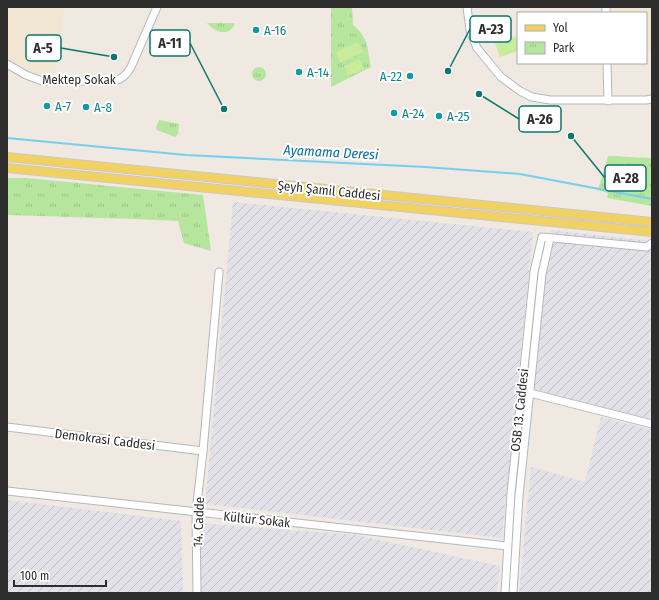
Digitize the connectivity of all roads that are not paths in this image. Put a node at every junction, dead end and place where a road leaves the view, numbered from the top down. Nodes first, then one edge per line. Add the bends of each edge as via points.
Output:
1 (157, 7) edge
2 (467, 7) edge
3 (7, 64) edge
4 (607, 64) edge
5 (652, 99) edge
6 (608, 101) junction
7 (7, 158) edge
8 (7, 168) edge
9 (652, 222) edge
10 (652, 232) edge
11 (550, 238) junction
12 (652, 243) edge
13 (219, 272) dead end
14 (522, 388) junction
15 (530, 393) junction
16 (652, 424) edge
17 (7, 427) edge
18 (203, 450) junction
19 (7, 491) edge
20 (196, 512) junction
21 (507, 546) junction
22 (197, 593) edge
23 (505, 593) edge
24 (513, 593) edge

1 - 3 street, Mektep Sokak via 131,67 120,80 42,81
2 - 6 street via 470,30 476,48 501,77 520,91 532,97 550,100
4 - 6 street
5 - 6 street
7 - 9 main road, Şeyh Şamil Caddesi
8 - 10 main road, Şeyh Şamil Caddesi
11 - 12 street via 647,247
11 - 14 street, OSB 13. Caddesi via 542,237 534,272
11 - 15 street, OSB 13. Caddesi via 542,274
13 - 18 street, 14. Cadde
14 - 15 street
14 - 21 street, OSB 13. Caddesi
15 - 16 street
15 - 24 street, OSB 13. Caddesi via 519,496
17 - 18 street, Demokrasi Caddesi
18 - 20 street, 14. Cadde
19 - 20 street, Kültür Sokak
20 - 21 street, Kültür Sokak
20 - 22 street, 14. Cadde
21 - 23 street, OSB 13. Caddesi

